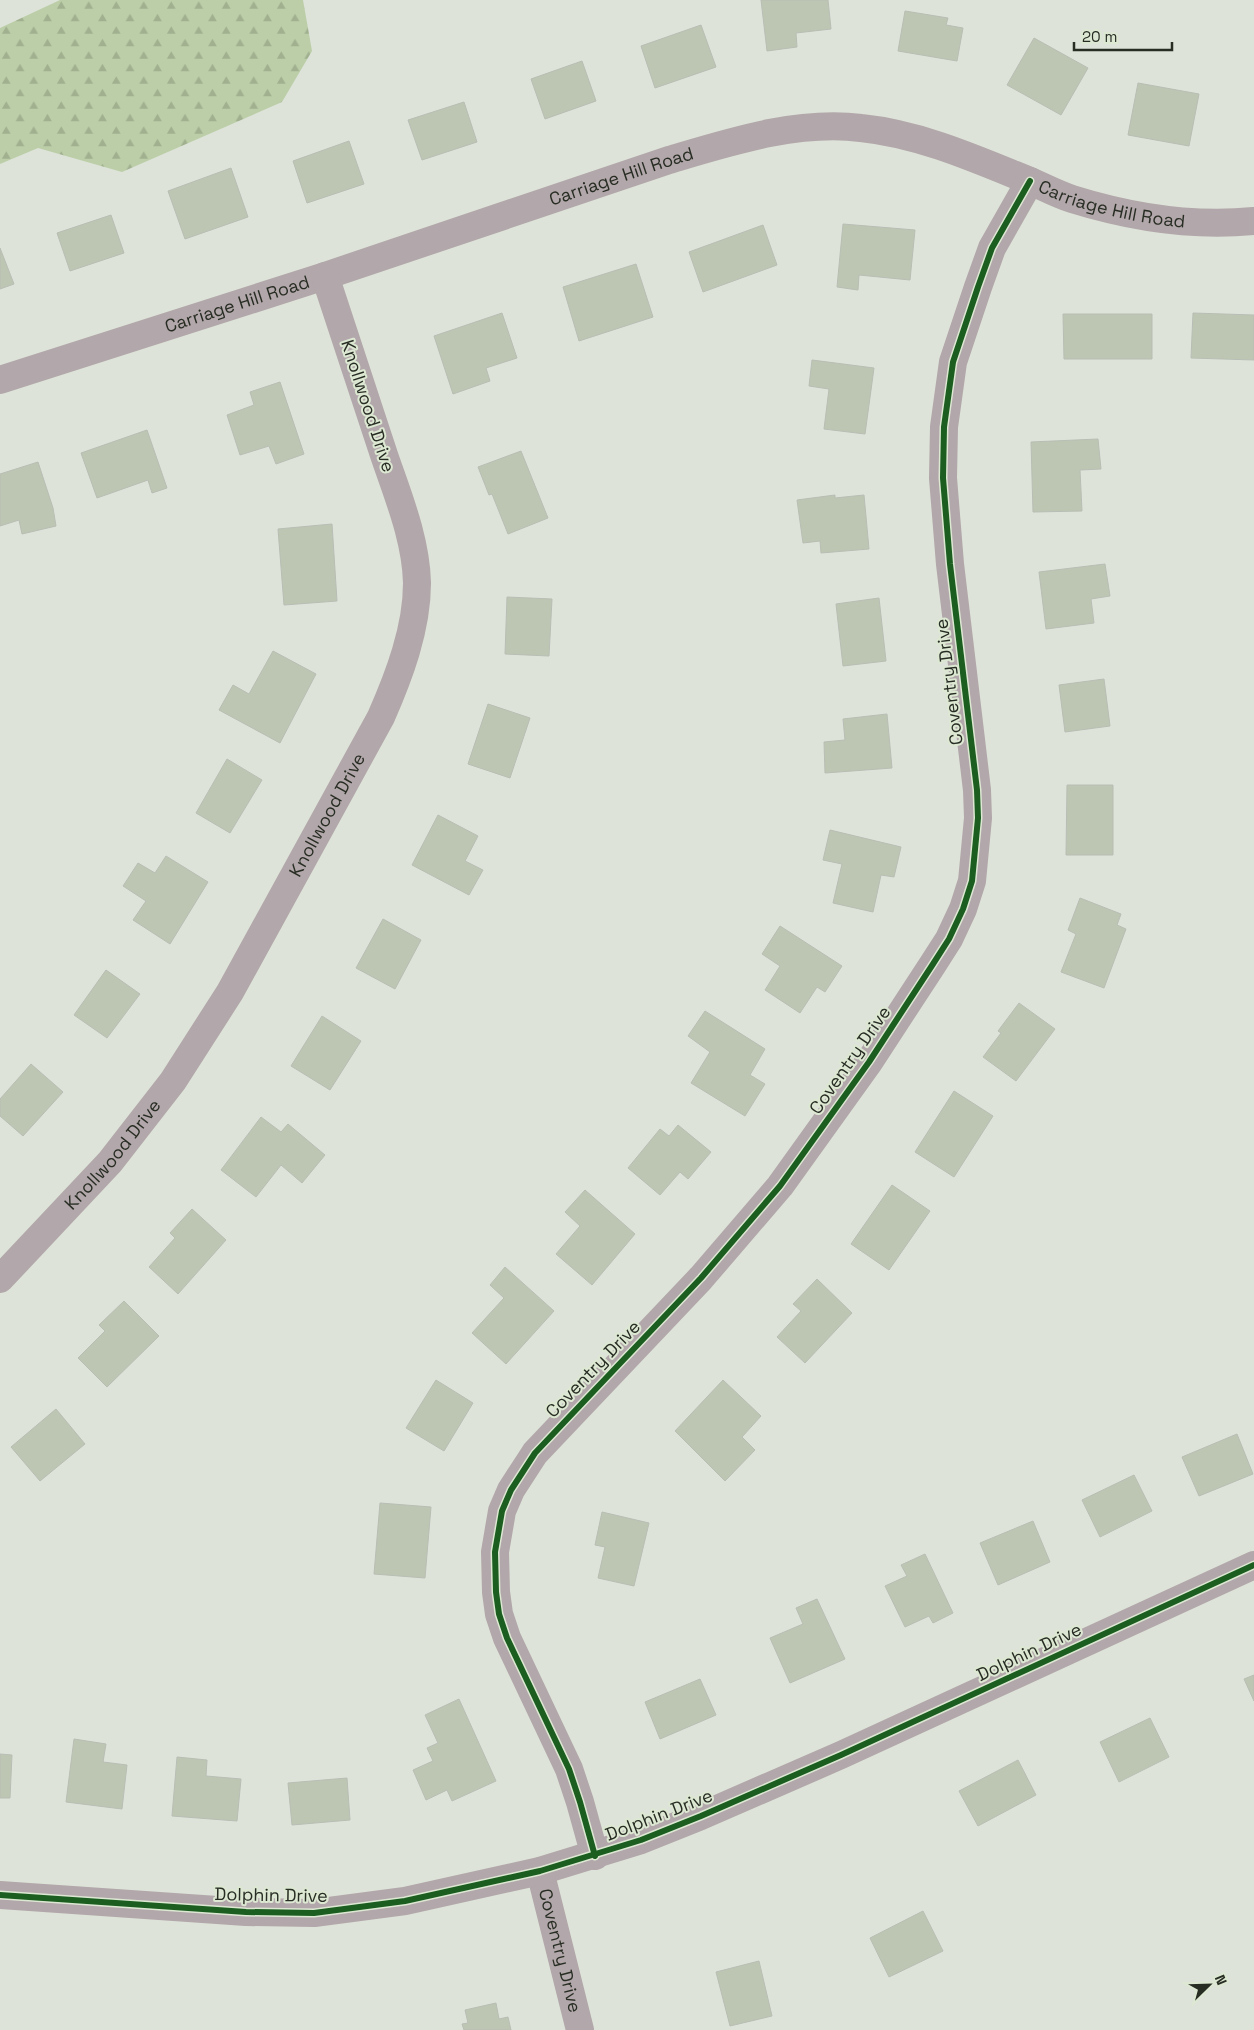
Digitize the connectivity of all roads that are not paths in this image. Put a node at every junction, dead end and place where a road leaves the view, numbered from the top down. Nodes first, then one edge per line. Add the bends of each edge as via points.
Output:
1 (1030, 181) junction
2 (1254, 221) edge
3 (325, 276) junction
4 (0, 380) edge
5 (0, 1279) edge
6 (1254, 1565) edge
7 (594, 1856) junction
8 (540, 1871) junction
9 (0, 1895) edge
10 (580, 2030) edge

1 - 2 street, Carriage Hill Road via 1070,198 1144,216 1212,223
1 - 3 street, Carriage Hill Road via 899,134 860,127 781,132 669,160
1 - 7 street, Coventry Drive via 992,248 978,287 953,362 944,427 943,478 950,564 977,790 978,818 972,881 963,909 934,964 780,1186 701,1278 535,1453 510,1490 502,1511 495,1552 500,1614 569,1769
3 - 4 street, Carriage Hill Road
3 - 5 street, Knollwood Drive via 415,558 417,585 408,645 381,717 230,992 173,1081 110,1162
6 - 7 street, Dolphin Drive via 833,1759 701,1816
7 - 8 street, Dolphin Drive
8 - 9 street, Dolphin Drive via 405,1901 314,1913 246,1912
8 - 10 street, Coventry Drive

